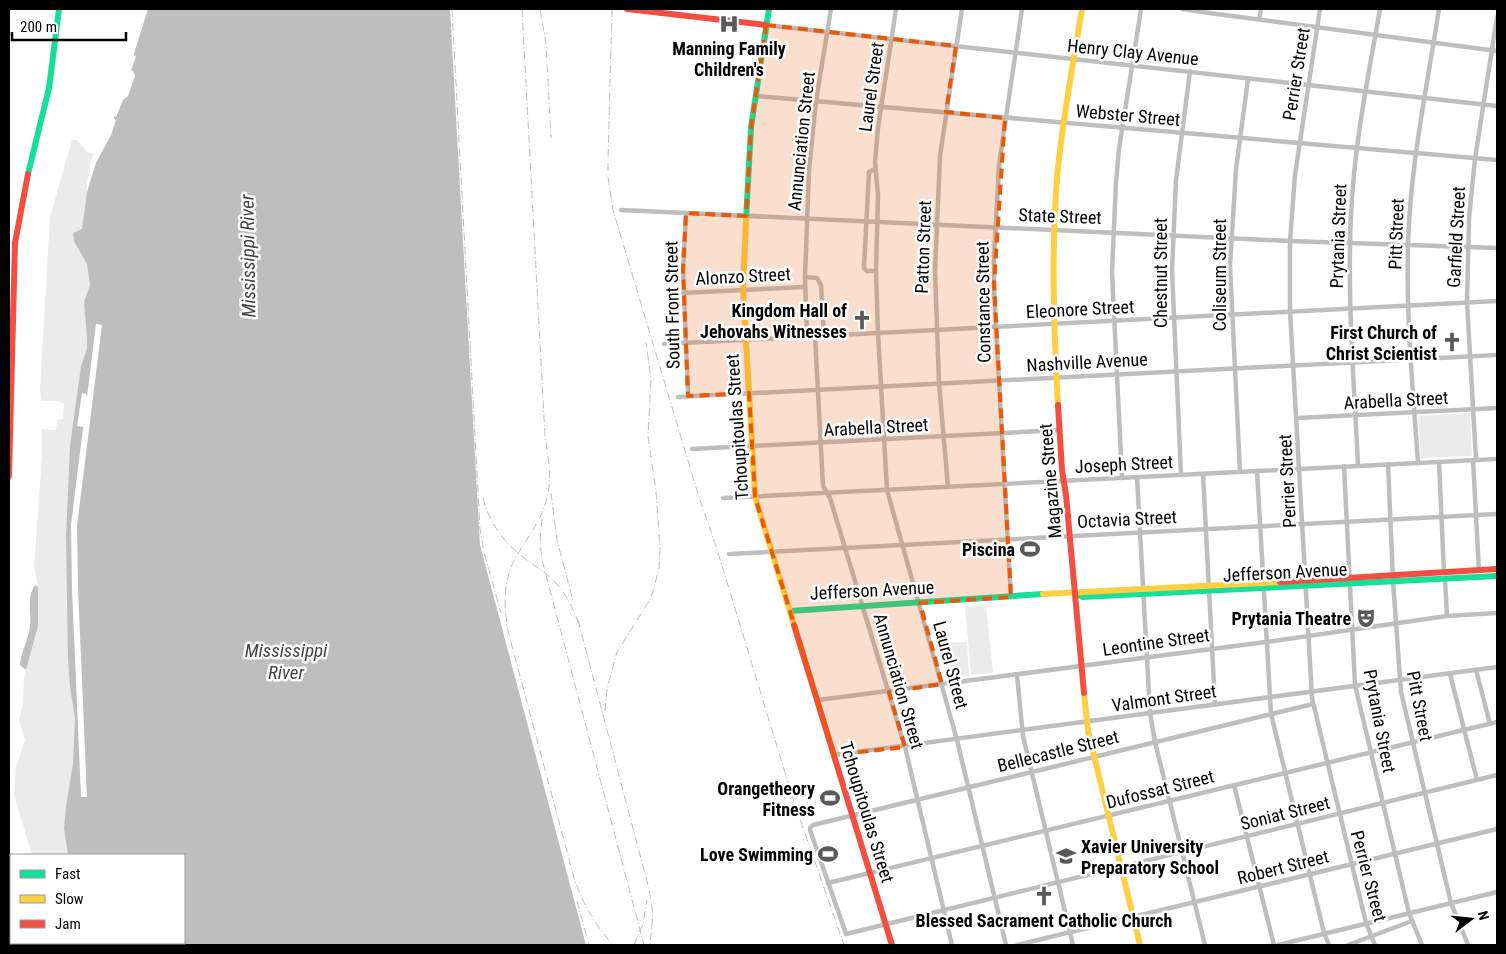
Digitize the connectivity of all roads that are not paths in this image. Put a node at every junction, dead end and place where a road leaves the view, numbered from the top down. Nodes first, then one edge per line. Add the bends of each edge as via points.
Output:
1 (59, 9) edge
2 (627, 9) edge
3 (769, 9) edge
4 (831, 9) edge
5 (896, 9) edge
6 (962, 9) edge
7 (1022, 9) edge
8 (1082, 9) edge
9 (1141, 9) edge
10 (1182, 9) edge
11 (1261, 9) edge
12 (1320, 9) edge
13 (1380, 9) edge
14 (1438, 9) edge
15 (1200, 10) edge
16 (1497, 17) edge
17 (1259, 20) junction
18 (766, 25) junction
19 (1317, 27) junction
20 (828, 32) junction
21 (1375, 34) junction
22 (892, 39) junction
23 (1434, 42) junction
24 (956, 46) junction
25 (1495, 50) edge
26 (1016, 52) junction
27 (1074, 59) junction
28 (1132, 66) junction
29 (1190, 71) junction
30 (1248, 79) junction
31 (1308, 85) junction
32 (1367, 91) junction
33 (756, 96) junction
34 (1425, 98) junction
35 (816, 101) junction
36 (1484, 105) junction
37 (882, 106) junction
38 (1497, 106) edge
39 (946, 112) junction
40 (1005, 118) junction
41 (1064, 123) junction
42 (1123, 129) junction
43 (1181, 133) junction
44 (1240, 138) junction
45 (1299, 143) junction
46 (1358, 148) junction
47 (1416, 154) junction
48 (1476, 159) junction
49 (1497, 160) edge
50 (875, 169) junction
51 (621, 210) dead end
52 (686, 213) junction
53 (746, 216) junction
54 (807, 218) junction
55 (866, 221) junction
56 (878, 221) junction
57 (937, 224) junction
58 (996, 227) junction
59 (1055, 230) junction
60 (1114, 232) junction
61 (1173, 234) junction
62 (1232, 237) junction
63 (1290, 241) junction
64 (1350, 243) junction
65 (1408, 245) junction
66 (1468, 247) junction
67 (1497, 248) edge
68 (876, 271) junction
69 (805, 277) junction
70 (804, 287) junction
71 (743, 289) junction
72 (683, 293) junction
73 (1497, 301) edge
74 (1467, 302) junction
75 (1408, 306) junction
76 (1350, 309) junction
77 (1290, 312) junction
78 (1232, 315) junction
79 (1173, 317) junction
80 (1114, 321) junction
81 (1055, 324) junction
82 (996, 327) junction
83 (937, 330) junction
84 (878, 333) junction
85 (815, 336) junction
86 (824, 336) junction
87 (807, 337) junction
88 (746, 340) junction
89 (686, 343) junction
90 (664, 344) dead end
91 (1497, 354) edge
92 (1470, 356) junction
93 (1411, 359) junction
94 (1353, 362) junction
95 (1294, 365) junction
96 (1235, 368) junction
97 (1176, 370) junction
98 (1117, 374) junction
99 (1058, 378) junction
100 (998, 380) junction
101 (939, 383) junction
102 (881, 386) junction
103 (818, 389) junction
104 (749, 393) junction
105 (688, 396) junction
106 (678, 397) dead end
107 (1497, 408) edge
108 (1474, 409) junction
109 (1415, 413) junction
110 (1356, 416) junction
111 (1297, 418) junction
112 (1060, 430) junction
113 (1002, 433) junction
114 (943, 437) junction
115 (884, 439) junction
116 (820, 443) junction
117 (752, 447) junction
118 (692, 449) dead end
119 (1497, 459) edge
120 (1474, 460) junction
121 (1418, 462) junction
122 (1439, 462) junction
123 (1388, 464) junction
124 (1358, 465) junction
125 (1344, 466) junction
126 (1299, 468) junction
127 (1257, 471) junction
128 (1240, 472) junction
129 (1203, 474) junction
130 (1181, 475) junction
131 (9, 476) edge
132 (1137, 477) junction
133 (1122, 478) junction
134 (1064, 482) junction
135 (1004, 484) junction
136 (948, 487) junction
137 (887, 490) junction
138 (828, 493) junction
139 (755, 497) junction
140 (723, 498) dead end
141 (1497, 514) edge
142 (1476, 516) junction
143 (1442, 517) junction
144 (1390, 520) junction
145 (1346, 522) junction
146 (1303, 524) junction
147 (1260, 526) junction
148 (1206, 529) junction
149 (1141, 532) junction
150 (1070, 536) junction
151 (1007, 540) junction
152 (902, 545) junction
153 (845, 548) junction
154 (772, 552) junction
155 (728, 554) dead end
156 (1497, 569) edge
157 (1479, 574) junction
158 (1445, 576) junction
159 (1497, 576) edge
160 (1393, 579) junction
161 (1350, 581) junction
162 (1306, 584) junction
163 (1263, 585) junction
164 (1210, 588) junction
165 (1144, 591) junction
166 (1075, 593) junction
167 (1011, 597) junction
168 (920, 603) junction
169 (863, 606) junction
170 (790, 611) junction
171 (1497, 613) edge
172 (1447, 616) junction
173 (1396, 623) junction
174 (1353, 629) junction
175 (1309, 635) junction
176 (1266, 642) junction
177 (1213, 648) junction
178 (1147, 657) junction
179 (1082, 666) junction
180 (1497, 667) edge
181 (1476, 670) junction
182 (1450, 674) junction
183 (1017, 675) junction
184 (1400, 680) junction
185 (942, 684) junction
186 (1356, 685) junction
187 (1311, 691) junction
188 (889, 692) junction
189 (1269, 698) junction
190 (818, 700) junction
191 (1313, 704) junction
192 (1215, 705) junction
193 (1150, 713) junction
194 (1271, 714) junction
195 (1497, 722) edge
196 (1087, 723) junction
197 (1490, 724) junction
198 (1464, 730) junction
199 (1022, 731) junction
200 (957, 740) junction
201 (1155, 742) junction
202 (1413, 742) junction
203 (905, 747) junction
204 (1370, 752) junction
205 (834, 755) junction
206 (1094, 757) junction
207 (1327, 763) junction
208 (1031, 772) junction
209 (1285, 773) junction
210 (1497, 775) edge
211 (1477, 780) junction
212 (1234, 785) junction
213 (969, 787) junction
214 (1425, 792) junction
215 (917, 799) junction
216 (1170, 801) junction
217 (1382, 803) junction
218 (852, 814) junction
219 (1339, 814) junction
220 (1108, 816) junction
221 (1298, 824) junction
222 (1497, 829) edge
223 (1045, 831) junction
224 (1246, 836) junction
225 (1438, 843) junction
226 (982, 846) junction
227 (1182, 852) junction
228 (1394, 854) junction
229 (931, 858) junction
230 (1351, 864) junction
231 (1120, 867) junction
232 (870, 873) junction
233 (1310, 874) junction
234 (1058, 882) junction
235 (828, 883) junction
236 (1259, 886) junction
237 (1497, 892) edge
238 (995, 898) junction
239 (1194, 902) junction
240 (1452, 903) junction
241 (944, 909) junction
242 (1409, 913) junction
243 (1133, 917) junction
244 (1412, 921) junction
245 (886, 923) junction
246 (1366, 923) junction
247 (1070, 932) junction
248 (1324, 933) junction
249 (1371, 936) junction
250 (892, 945) edge
251 (952, 945) edge
252 (1006, 945) edge
253 (1017, 945) edge
254 (1073, 945) edge
255 (1140, 945) edge
256 (1205, 945) edge
257 (1276, 945) edge
258 (1329, 945) edge
259 (1348, 945) edge
260 (1375, 945) edge
261 (1422, 945) edge
262 (1468, 945) edge

1 - 131 street via 50,80 15,243
2 - 18 street
3 - 18 street, Tchoupitoulas Street
4 - 20 street, Annunciation Street
5 - 22 street, Laurel Street
6 - 24 street, Patton Street
7 - 26 street, Constance Street
8 - 27 street, Magazine Street
9 - 28 street
10 - 15 street
11 - 17 street
12 - 19 street, Perrier Street
13 - 21 street, Prytania Street
14 - 23 street, Pitt Street
15 - 17 street
16 - 25 street, Garfield Street
17 - 19 street
18 - 20 street, Henry Clay Avenue
18 - 33 street, Tchoupitoulas Street
19 - 21 street
19 - 31 street, Perrier Street
20 - 22 street, Henry Clay Avenue
20 - 35 street, Annunciation Street
21 - 23 street
21 - 32 street, Prytania Street
22 - 24 street, Henry Clay Avenue
22 - 37 street, Laurel Street
23 - 25 street
23 - 34 street, Pitt Street
24 - 26 street, Henry Clay Avenue
24 - 39 street, Patton Street
25 - 36 street, Garfield Street
26 - 27 street, Henry Clay Avenue
26 - 40 street, Constance Street
27 - 28 street, Henry Clay Avenue
27 - 41 street, Magazine Street
28 - 29 street, Henry Clay Avenue
28 - 42 street
29 - 30 street, Henry Clay Avenue
29 - 43 street, Chestnut Street
30 - 31 street, Henry Clay Avenue
30 - 44 street, Coliseum Street
31 - 32 street, Henry Clay Avenue
31 - 45 street, Perrier Street
32 - 34 street, Henry Clay Avenue
32 - 46 street, Prytania Street
33 - 35 street, Webster Street
33 - 53 street, Tchoupitoulas Street
34 - 36 street, Henry Clay Avenue
34 - 47 street, Pitt Street
35 - 37 street, Webster Street
35 - 54 street, Annunciation Street
36 - 38 street, Henry Clay Avenue
36 - 48 street, Garfield Street
37 - 39 street, Webster Street
37 - 50 street, Laurel Street
39 - 40 street, Webster Street
39 - 57 street, Patton Street
40 - 41 street, Webster Street
40 - 58 street, Constance Street
41 - 42 street, Webster Street
41 - 59 street, Magazine Street
42 - 43 street, Webster Street
42 - 60 street
43 - 44 street, Webster Street
43 - 61 street, Chestnut Street
44 - 45 street, Webster Street
44 - 62 street, Coliseum Street
45 - 46 street, Webster Street
45 - 63 street, Perrier Street
46 - 47 street, Webster Street
46 - 64 street, Prytania Street
47 - 48 street, Webster Street
47 - 65 street, Pitt Street
48 - 49 street, Webster Street
48 - 66 street, Garfield Street
50 - 55 street, Laurel Street via 869,172
50 - 56 street, Laurel Street
51 - 52 street, State Street
52 - 53 street, State Street
52 - 72 street, South Front Street
53 - 54 street, State Street
53 - 71 street, Tchoupitoulas Street
54 - 55 street, State Street
54 - 69 street, Annunciation Street
55 - 56 street, State Street
55 - 68 street, Laurel Street via 864,268
56 - 57 street, State Street
56 - 68 street, Laurel Street
57 - 58 street, State Street
57 - 83 street, Patton Street
58 - 59 street, State Street
58 - 82 street, Constance Street
59 - 60 street, State Street
59 - 81 street, Magazine Street
60 - 61 street, State Street
60 - 80 street
61 - 62 street, State Street
61 - 79 street, Chestnut Street
62 - 63 street, State Street
62 - 78 street, Coliseum Street
63 - 64 street, State Street
63 - 77 street, Perrier Street
64 - 65 street, State Street
64 - 76 street, Prytania Street
65 - 66 street, State Street
65 - 75 street, Pitt Street
66 - 67 street, State Street
66 - 74 street, Garfield Street
68 - 84 street, Laurel Street
69 - 70 street, Annunciation Street
69 - 86 street via 817,278 821,285
70 - 71 street, Alonzo Street
70 - 87 street, Annunciation Street
71 - 72 street, Alonzo Street
71 - 88 street, Tchoupitoulas Street
72 - 89 street, South Front Street
73 - 74 street, Eleonore Street
74 - 75 street, Eleonore Street
74 - 92 street, Garfield Street
75 - 76 street, Eleonore Street
75 - 93 street, Pitt Street
76 - 77 street, Eleonore Street
76 - 94 street, Prytania Street
77 - 78 street, Eleonore Street
77 - 95 street, Perrier Street
78 - 79 street, Eleonore Street
78 - 96 street, Coliseum Street
79 - 80 street, Eleonore Street
79 - 97 street, Chestnut Street
80 - 81 street, Eleonore Street
80 - 98 street
81 - 82 street, Eleonore Street
81 - 99 street, Magazine Street
82 - 83 street, Eleonore Street
82 - 100 street, Constance Street
83 - 84 street, Eleonore Street
83 - 101 street, Patton Street
84 - 86 street, Eleonore Street
84 - 102 street, Laurel Street
85 - 86 street, Eleonore Street
85 - 87 street, Eleonore Street
85 - 103 street, Annunciation Street
87 - 88 street, Eleonore Street
88 - 89 street, Eleonore Street
88 - 104 street, Tchoupitoulas Street
89 - 90 street, Eleonore Street
89 - 105 street, South Front Street
91 - 92 street, Nashville Avenue
92 - 93 street, Nashville Avenue
92 - 108 street, Garfield Street
93 - 94 street, Nashville Avenue
93 - 109 street, Pitt Street
94 - 95 street, Nashville Avenue
94 - 110 street, Prytania Street
95 - 96 street, Nashville Avenue
95 - 111 street, Perrier Street
96 - 97 street, Nashville Avenue
96 - 128 street, Coliseum Street
97 - 98 street, Nashville Avenue
97 - 130 street, Chestnut Street
98 - 99 street, Nashville Avenue
98 - 133 street
99 - 100 street, Nashville Avenue
99 - 112 street, Magazine Street
100 - 101 street, Nashville Avenue
100 - 113 street, Constance Street
101 - 102 street, Nashville Avenue
101 - 114 street, Patton Street
102 - 103 street, Nashville Avenue
102 - 115 street, Laurel Street
103 - 104 street, Nashville Avenue
103 - 116 street, Annunciation Street
104 - 105 street, Nashville Avenue
104 - 117 street, Tchoupitoulas Street
105 - 106 street, Nashville Avenue
107 - 108 street, Arabella Street
108 - 109 street, Arabella Street
108 - 120 street, Garfield Street
109 - 110 street, Arabella Street
109 - 121 street, Pitt Street
110 - 111 street, Arabella Street
110 - 124 street, Prytania Street
111 - 126 street, Perrier Street
112 - 113 street, Arabella Street
112 - 134 street, Magazine Street
113 - 114 street, Arabella Street
113 - 135 street, Constance Street
114 - 115 street, Arabella Street
114 - 136 street, Patton Street
115 - 116 street, Arabella Street
115 - 137 street, Laurel Street
116 - 117 street, Arabella Street
116 - 138 street, Annunciation Street via 823,486
117 - 118 street, Arabella Street
117 - 139 street, Tchoupitoulas Street
119 - 120 street, Joseph Street
120 - 122 street, Joseph Street
120 - 142 street, Garfield Street
121 - 122 street, Joseph Street
121 - 123 street, Joseph Street
122 - 143 street
123 - 124 street, Joseph Street
123 - 144 street, Pitt Street
124 - 125 street, Joseph Street
125 - 126 street, Joseph Street
125 - 145 street, Prytania Street
126 - 127 street, Joseph Street
126 - 146 street, Perrier Street
127 - 128 street, Joseph Street
127 - 147 street
128 - 129 street, Joseph Street
129 - 130 street, Joseph Street
129 - 148 street
130 - 132 street, Joseph Street
132 - 133 street, Joseph Street
132 - 149 street
133 - 134 street, Joseph Street
134 - 135 street, Joseph Street
134 - 150 street, Magazine Street
135 - 136 street, Joseph Street
135 - 151 street, Constance Street
136 - 137 street, Joseph Street
137 - 138 street, Joseph Street
137 - 152 street, Laurel Street
138 - 139 street, Joseph Street
138 - 153 street, Annunciation Street
139 - 140 street, Joseph Street
139 - 154 street, Tchoupitoulas Street
141 - 142 street, Octavia Street
142 - 143 street, Octavia Street
142 - 157 street, Garfield Street
143 - 144 street, Octavia Street
143 - 158 street
144 - 145 street, Octavia Street
144 - 160 street, Pitt Street
145 - 146 street, Octavia Street
145 - 161 street, Prytania Street
146 - 147 street, Octavia Street
146 - 162 street, Perrier Street
147 - 148 street, Octavia Street
147 - 163 street
148 - 149 street, Octavia Street
148 - 164 street
149 - 150 street, Octavia Street
149 - 165 street
150 - 151 street, Octavia Street
150 - 166 street, Magazine Street
151 - 152 street, Octavia Street
151 - 167 street, Constance Street
152 - 153 street, Octavia Street
152 - 168 street, Laurel Street
153 - 154 street, Octavia Street
153 - 169 street, Annunciation Street
154 - 155 street, Octavia Street
154 - 170 street, Tchoupitoulas Street
156 - 157 street, Jefferson Avenue
157 - 158 street, Jefferson Avenue
157 - 159 street, Jefferson Avenue
158 - 160 street, Jefferson Avenue
158 - 172 street
160 - 161 street, Jefferson Avenue
160 - 173 street, Pitt Street
161 - 162 street, Jefferson Avenue
161 - 174 street, Prytania Street
162 - 163 street, Jefferson Avenue
162 - 175 street, Perrier Street
163 - 164 street, Jefferson Avenue
163 - 176 street
164 - 165 street, Jefferson Avenue
164 - 177 street
165 - 166 street, Jefferson Avenue via 1082,597
165 - 178 street
166 - 167 street, Jefferson Avenue
166 - 179 street, Magazine Street
167 - 168 street, Jefferson Avenue
168 - 169 street, Jefferson Avenue
168 - 185 street, Laurel Street
169 - 170 street, Jefferson Avenue
169 - 188 street, Annunciation Street
170 - 190 street, Tchoupitoulas Street
171 - 172 street, Leontine Street
172 - 173 street, Leontine Street
173 - 174 street, Leontine Street
173 - 184 street, Pitt Street
174 - 175 street, Leontine Street
174 - 186 street, Prytania Street
175 - 176 street, Leontine Street
175 - 187 street, Perrier Street
176 - 177 street, Leontine Street
176 - 189 street
177 - 178 street, Leontine Street
177 - 192 street
178 - 179 street, Leontine Street
178 - 193 street
179 - 183 street, Leontine Street
179 - 196 street, Magazine Street
180 - 181 street, Valmont Street
181 - 182 street, Valmont Street
181 - 197 street
182 - 184 street, Valmont Street
182 - 198 street
183 - 185 street, Leontine Street
183 - 199 street
184 - 186 street, Valmont Street
184 - 202 street, Pitt Street
185 - 188 street, Leontine Street
185 - 200 street, Laurel Street
186 - 187 street, Valmont Street
186 - 204 street, Prytania Street
187 - 189 street, Valmont Street
187 - 191 street, Perrier Street
188 - 190 street, Leontine Street
188 - 203 street, Annunciation Street
189 - 192 street, Valmont Street
189 - 194 street
190 - 205 street, Tchoupitoulas Street
191 - 194 street, Bellecastle Street
191 - 207 street, Perrier Street
192 - 193 street, Valmont Street
193 - 196 street, Valmont Street
193 - 201 street
194 - 201 street, Bellecastle Street
194 - 209 street
195 - 197 street, Dufossat Street
196 - 199 street, Valmont Street
196 - 206 street, Magazine Street
197 - 198 street, Dufossat Street
198 - 202 street, Dufossat Street
198 - 211 street
199 - 200 street, Valmont Street
199 - 208 street
200 - 203 street, Valmont Street
200 - 213 street, Laurel Street
201 - 206 street, Bellecastle Street
201 - 216 street
202 - 204 street, Dufossat Street
202 - 214 street, Pitt Street
203 - 205 street, Valmont Street
203 - 215 street, Annunciation Street
204 - 207 street, Dufossat Street
204 - 217 street, Prytania Street
205 - 218 street, Tchoupitoulas Street
206 - 208 street, Bellecastle Street
206 - 220 street, Magazine Street
207 - 209 street, Dufossat Street
207 - 219 street, Perrier Street
208 - 213 street, Bellecastle Street
208 - 223 street
209 - 212 street, Dufossat Street
209 - 221 street
210 - 211 street, Soniat Street
211 - 214 street, Soniat Street
212 - 216 street, Dufossat Street
212 - 224 street
213 - 215 street, Bellecastle Street
213 - 226 street, Laurel Street
214 - 217 street, Soniat Street
214 - 225 street, Pitt Street
215 - 218 street, Bellecastle Street
215 - 229 street, Annunciation Street
216 - 220 street, Dufossat Street
216 - 227 street
217 - 219 street, Soniat Street
217 - 228 street, Prytania Street
218 - 232 street, Tchoupitoulas Street
218 - 235 street, Bellecastle Street via 811,826
219 - 221 street, Soniat Street
219 - 230 street, Perrier Street
220 - 223 street, Dufossat Street
220 - 231 street, Magazine Street
221 - 224 street, Soniat Street
221 - 233 street
222 - 225 street, Robert Street
223 - 226 street, Dufossat Street
223 - 234 street
224 - 227 street, Soniat Street
224 - 236 street
225 - 228 street, Robert Street
225 - 240 street, Pitt Street
226 - 229 street, Dufossat Street
226 - 238 street, Laurel Street
227 - 231 street, Soniat Street
227 - 239 street
228 - 230 street, Robert Street
228 - 242 street, Prytania Street
229 - 232 street, Dufossat Street
229 - 241 street, Annunciation Street
230 - 233 street, Robert Street
230 - 246 street, Perrier Street
231 - 234 street, Soniat Street
231 - 243 street, Magazine Street
232 - 235 street, Dufossat Street
232 - 245 street, Tchoupitoulas Street
233 - 236 street, Robert Street
233 - 248 street
234 - 238 street, Soniat Street
234 - 247 street
235 - 245 street, Soniat Street via 846,934
236 - 239 street, Robert Street
236 - 257 street
237 - 240 street
238 - 241 street, Soniat Street
238 - 252 street, Laurel Street
239 - 243 street, Robert Street
239 - 256 street
240 - 242 street
240 - 262 street, Pitt Street
241 - 245 street, Soniat Street
241 - 251 street, Annunciation Street
242 - 244 street, Prytania Street
242 - 246 street
243 - 247 street, Robert Street
243 - 255 street, Magazine Street
244 - 249 street
244 - 261 street, Prytania Street
245 - 250 street, Tchoupitoulas Street
246 - 248 street
246 - 249 street, Perrier Street
247 - 253 street, Robert Street
247 - 254 street
248 - 257 street
248 - 258 street
249 - 259 street
249 - 260 street, Perrier Street

